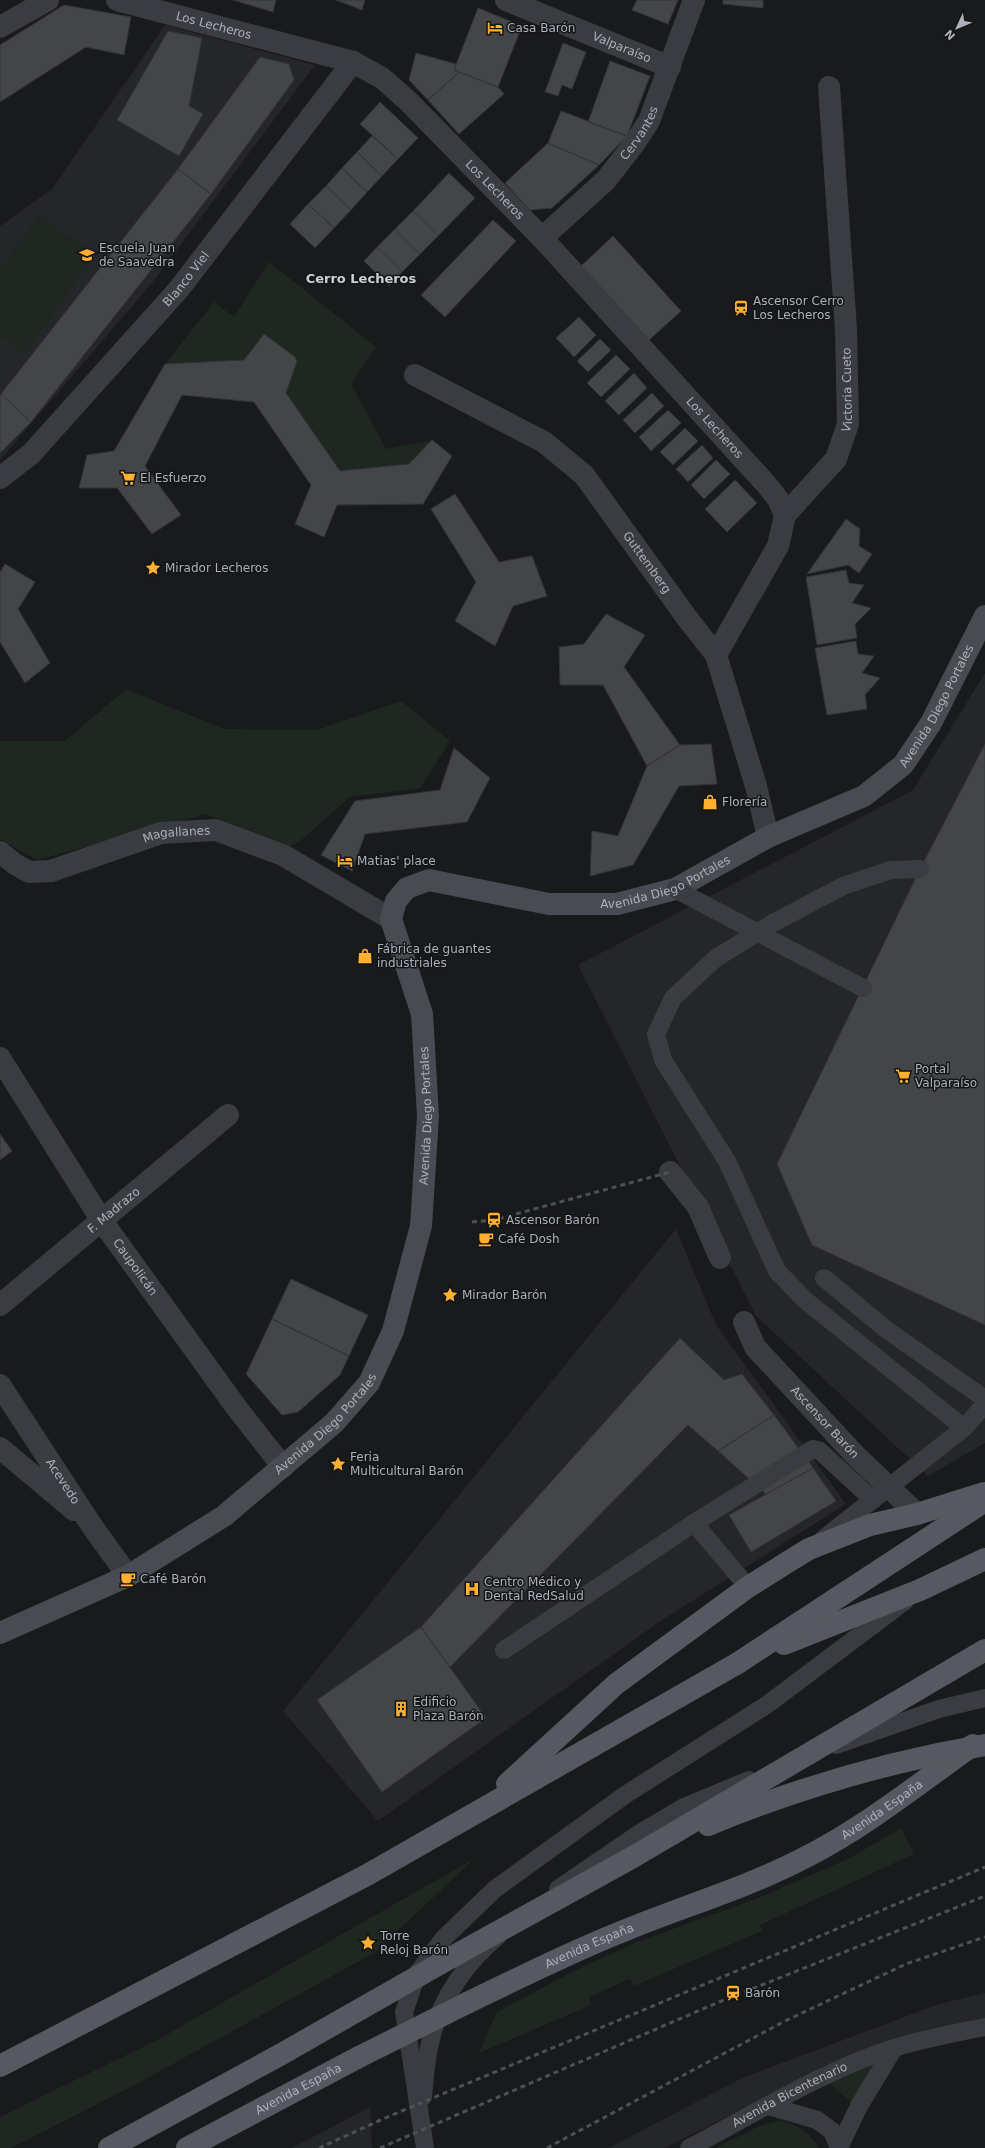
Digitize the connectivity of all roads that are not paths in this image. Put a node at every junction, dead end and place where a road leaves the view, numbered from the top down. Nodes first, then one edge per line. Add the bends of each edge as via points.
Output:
1 (48, 0) edge
2 (117, 0) edge
3 (506, 0) edge
4 (694, 0) edge
5 (0, 26) edge
6 (353, 62) junction
7 (670, 67) junction
8 (829, 87) dead end
9 (542, 238) junction
10 (415, 375) dead end
11 (0, 478) edge
12 (784, 515) junction
13 (985, 616) edge
14 (716, 655) junction
15 (768, 837) junction
16 (0, 852) edge
17 (920, 869) dead end
18 (675, 889) junction
19 (391, 919) junction
20 (863, 988) dead end
21 (0, 1058) edge
22 (228, 1116) dead end
23 (670, 1172) dead end
24 (102, 1221) junction
25 (720, 1258) dead end
26 (824, 1278) dead end
27 (0, 1305) edge
28 (744, 1322) dead end
29 (0, 1385) edge
30 (985, 1399) edge
31 (985, 1404) edge
32 (964, 1428) junction
33 (0, 1448) edge
34 (284, 1467) junction
35 (985, 1493) edge
36 (881, 1494) junction
37 (985, 1501) edge
38 (918, 1514) junction
39 (694, 1523) junction
40 (92, 1526) junction
41 (809, 1550) junction
42 (985, 1559) edge
43 (128, 1576) junction
44 (748, 1587) junction
45 (920, 1590) junction
46 (0, 1633) edge
47 (504, 1650) dead end
48 (985, 1650) edge
49 (738, 1662) junction
50 (985, 1698) edge
51 (985, 1737) edge
52 (985, 1745) edge
53 (478, 1810) junction
54 (633, 1857) junction
55 (985, 2026) edge
56 (894, 2048) junction
57 (0, 2066) edge
58 (769, 2106) junction
59 (420, 2117) junction
60 (109, 2148) edge
61 (187, 2148) edge
62 (425, 2148) edge
63 (689, 2148) edge
64 (839, 2148) edge

1 - 5 street
2 - 6 street, Los Lecheros
3 - 7 street, Valparaíso
4 - 7 street, Cervantes
6 - 9 street, Los Lecheros via 382,78 408,101
6 - 11 street, Blanco Viel via 179,289 31,454
7 - 9 street, Cervantes via 649,121 634,144 606,180
8 - 12 street, Victoria Cueto via 846,329 848,424 836,459
9 - 12 street, Los Lecheros via 766,484 778,498
10 - 14 street, Guttemberg via 544,442 584,475
12 - 14 street via 778,546
13 - 15 main road, Avenida Diego Portales via 931,723 903,765 864,796
14 - 15 street, Guttemberg via 756,786
15 - 18 main road, Avenida Diego Portales
16 - 19 street, Magallanes via 29,872 51,871 161,833 216,830 282,855
17 - 32 lane via 891,870 843,886 773,923 716,958 672,998 656,1034 663,1060 727,1161 777,1271 804,1300
18 - 19 main road, Avenida Diego Portales via 617,904 549,904 429,880 407,888 396,901
18 - 20 lane, bridge
19 - 34 main road, Avenida Diego Portales via 422,1014 428,1116 421,1226 392,1331 369,1382 334,1423
21 - 24 street, Caupolicán
22 - 24 street, F. Madrazo
23 - 25 street via 698,1207
24 - 27 street, F. Madrazo
24 - 34 street, Caupolicán via 236,1408
26 - 30 lane via 887,1330
28 - 36 street, Ascensor Barón via 755,1348
29 - 40 street, Acevedo
31 - 32 lane
32 - 36 lane
33 - 40 street
34 - 43 main road, Avenida Diego Portales via 224,1516
35 - 38 main road
36 - 38 street, Ascensor Barón
36 - 39 lane via 820,1451 813,1449
36 - 41 lane
37 - 49 main road
38 - 41 main road via 870,1525
39 - 44 lane
39 - 47 lane
40 - 43 street, Acevedo
41 - 44 main road
42 - 45 main road
43 - 46 main road, Avenida Diego Portales
44 - 53 main road via 616,1684
45 - 49 main road
45 - 59 lane via 768,1704 618,1799 495,1890 444,1938 417,1974 404,2012
48 - 54 main road, bridge
49 - 53 main road
50 - 59 lane via 939,1709 848,1741 684,1807 640,1833 543,1900 497,1937 454,1983 440,2009 430,2040
51 - 61 main road, Avenida España, bridge via 855,1830 802,1859 710,1899 625,1930 467,2003
52 - 54 main road, bridge via 928,1755 858,1772 760,1804
53 - 57 main road via 367,1874
54 - 60 main road, bridge
55 - 56 lane, Avenida Bicentenario
56 - 58 lane, Avenida Bicentenario via 851,2065
56 - 64 lane via 859,2106
58 - 63 lane, Avenida Bicentenario
58 - 64 lane via 817,2120 832,2131
59 - 62 lane

